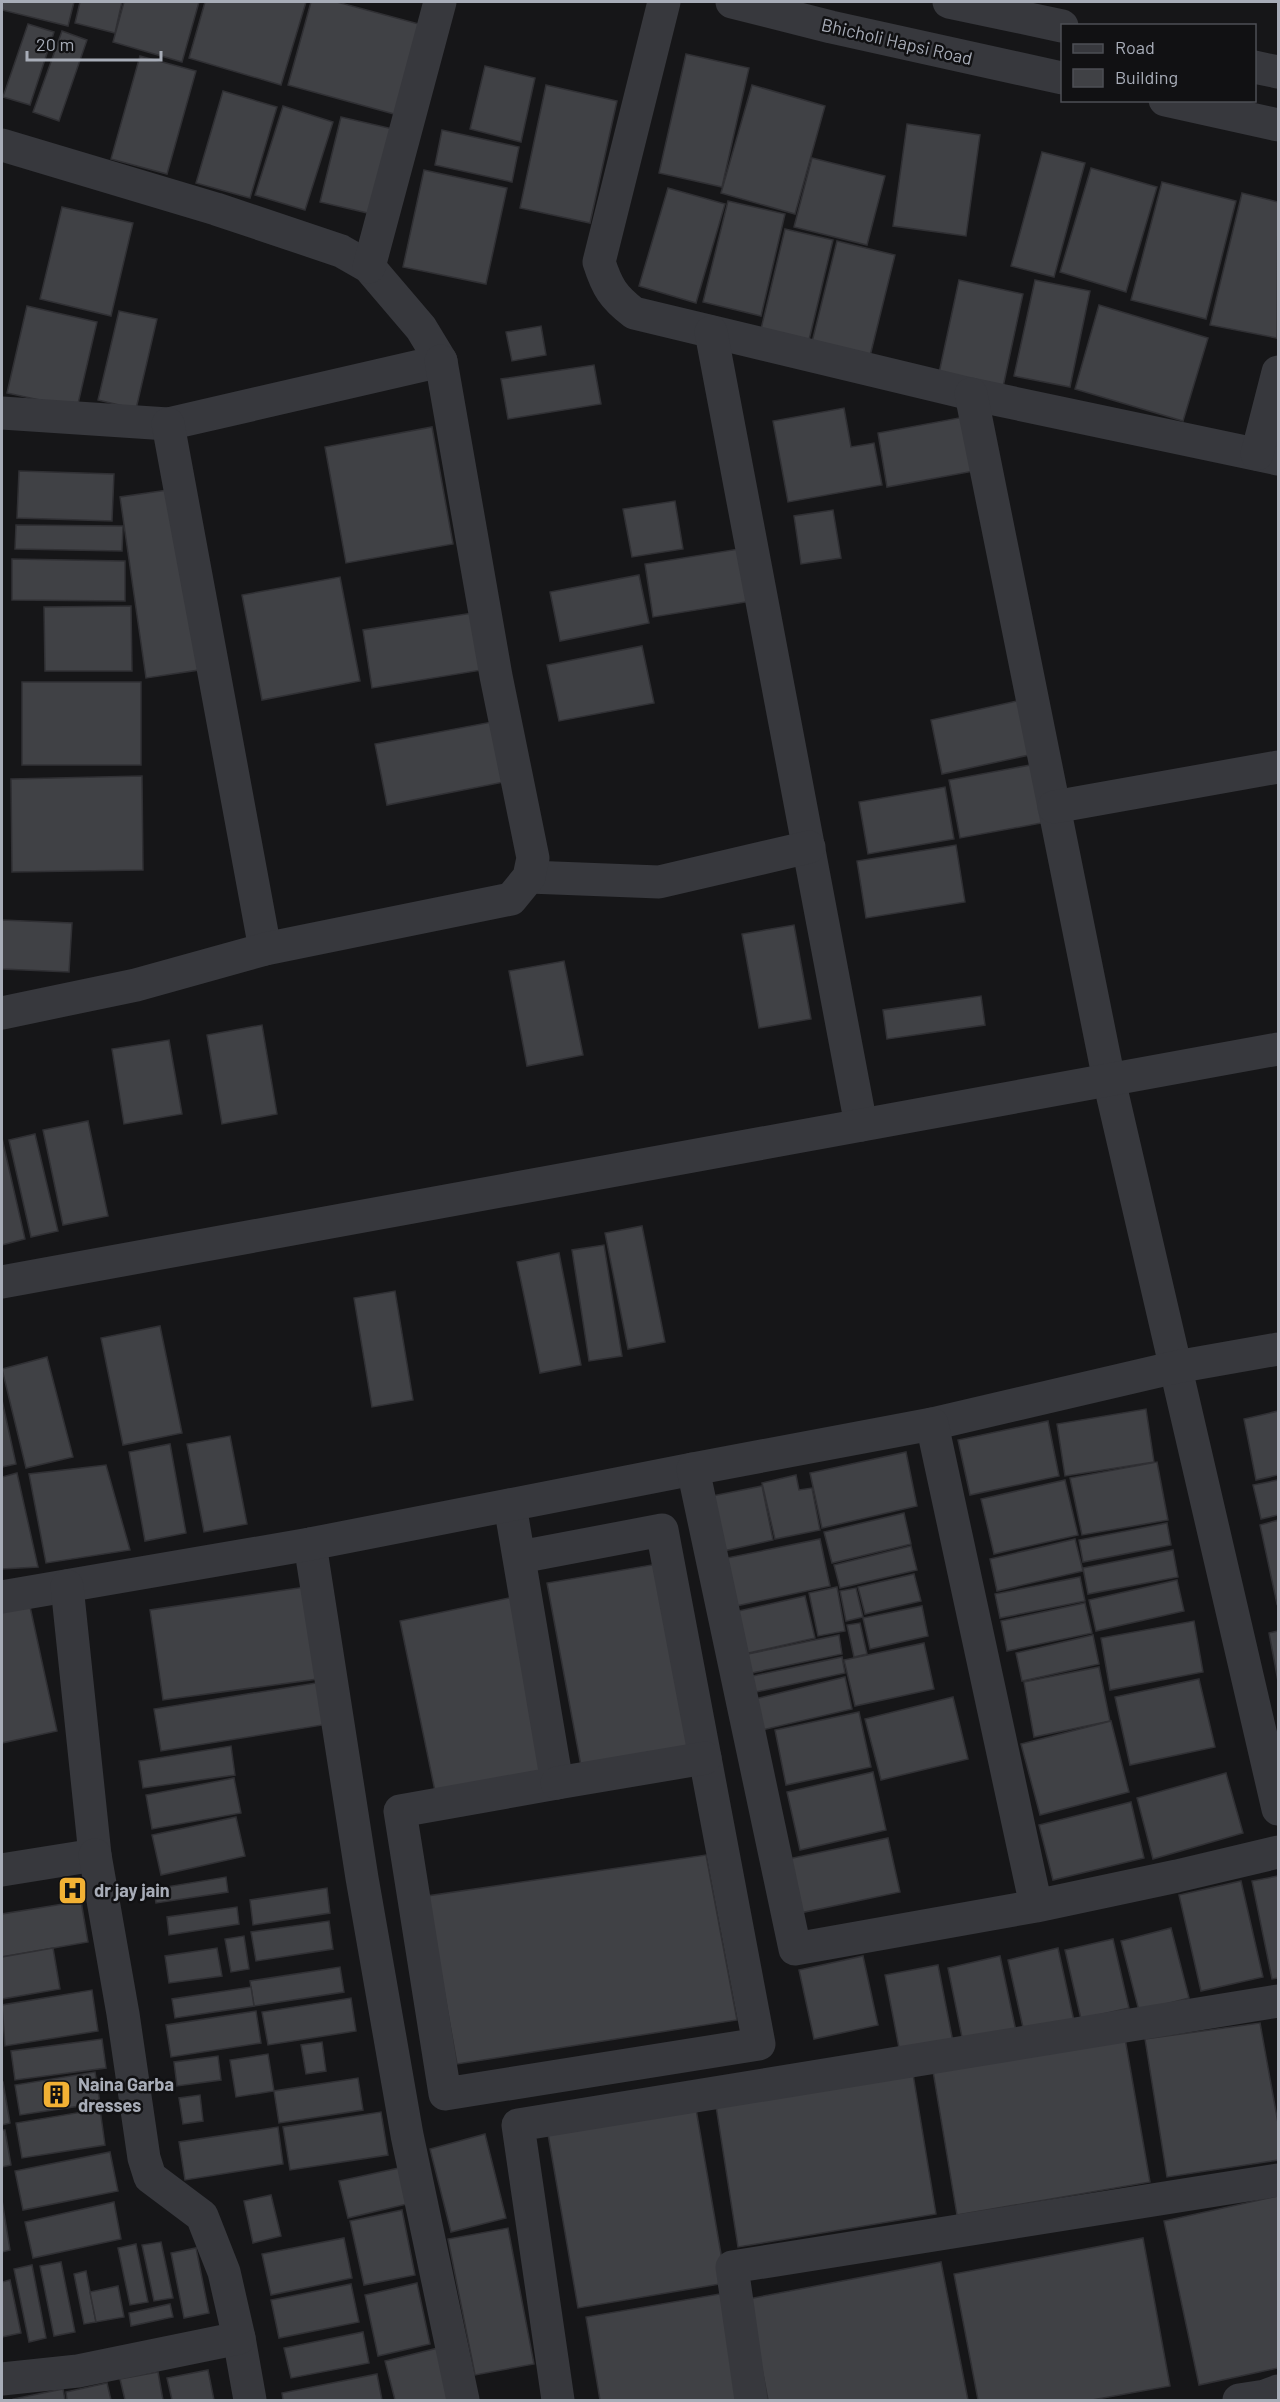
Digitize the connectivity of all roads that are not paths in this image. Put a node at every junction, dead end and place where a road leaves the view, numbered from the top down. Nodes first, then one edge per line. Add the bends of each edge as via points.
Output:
1 (440, 2) edge
2 (664, 2) edge
3 (732, 2) edge
4 (949, 2) edge
5 (1061, 26) edge
6 (1256, 67) edge
7 (1278, 72) edge
8 (1061, 78) edge
9 (1174, 102) edge
10 (1278, 125) edge
11 (2, 145) edge
12 (369, 267) junction
13 (711, 332) junction
14 (441, 361) junction
15 (1278, 372) edge
16 (971, 394) junction
17 (2, 413) edge
18 (168, 424) junction
19 (1268, 457) edge
20 (1278, 767) edge
21 (1054, 807) junction
22 (809, 847) junction
23 (529, 877) junction
24 (265, 949) junction
25 (2, 1013) edge
26 (1278, 1049) edge
27 (1109, 1080) junction
28 (861, 1125) junction
29 (2, 1281) edge
30 (1278, 1349) edge
31 (1176, 1368) junction
32 (932, 1424) junction
33 (693, 1469) junction
34 (510, 1504) junction
35 (309, 1544) junction
36 (520, 1557) junction
37 (67, 1586) junction
38 (2, 1597) edge
39 (705, 1758) junction
40 (557, 1783) junction
41 (1278, 1809) edge
42 (1278, 1852) edge
43 (95, 1855) junction
44 (2, 1870) edge
45 (1036, 1906) junction
46 (1278, 2001) edge
47 (1278, 2180) edge
48 (239, 2338) junction
49 (2, 2379) edge
50 (1278, 2391) edge
51 (250, 2400) edge
52 (463, 2400) edge
53 (558, 2400) edge
54 (751, 2400) edge
55 (1239, 2400) edge

1 - 12 street
2 - 13 street via 599,262 607,287 634,313
3 - 8 street, Bhicholi Hapsi Road
4 - 5 street
6 - 7 street
9 - 10 street
11 - 12 street via 340,250
12 - 14 street via 421,328
13 - 16 street
13 - 22 street
14 - 18 street
14 - 23 street via 496,676 533,858
15 - 19 street
16 - 19 street
16 - 21 street
17 - 18 street
18 - 24 street
20 - 21 street
21 - 27 street
22 - 23 street via 659,882
22 - 28 street
23 - 24 street via 511,899
24 - 25 street via 136,985
26 - 27 street
27 - 28 street
27 - 31 street
28 - 29 street
30 - 31 street
31 - 32 street
31 - 41 street
32 - 33 street
32 - 45 street
33 - 34 street
33 - 45 street via 795,1949
34 - 35 street
34 - 36 street
35 - 37 street
35 - 52 street via 405,2123
36 - 39 street via 662,1530
36 - 40 street
37 - 38 street
37 - 43 street
39 - 40 street
39 - 40 street via 759,2044 445,2094 400,1811
42 - 45 street
43 - 44 street
43 - 48 street via 144,2158 150,2177 202,2216 224,2272
46 - 53 street via 518,2125
47 - 54 street via 732,2267
48 - 49 street via 78,2371
48 - 51 street
50 - 55 street

